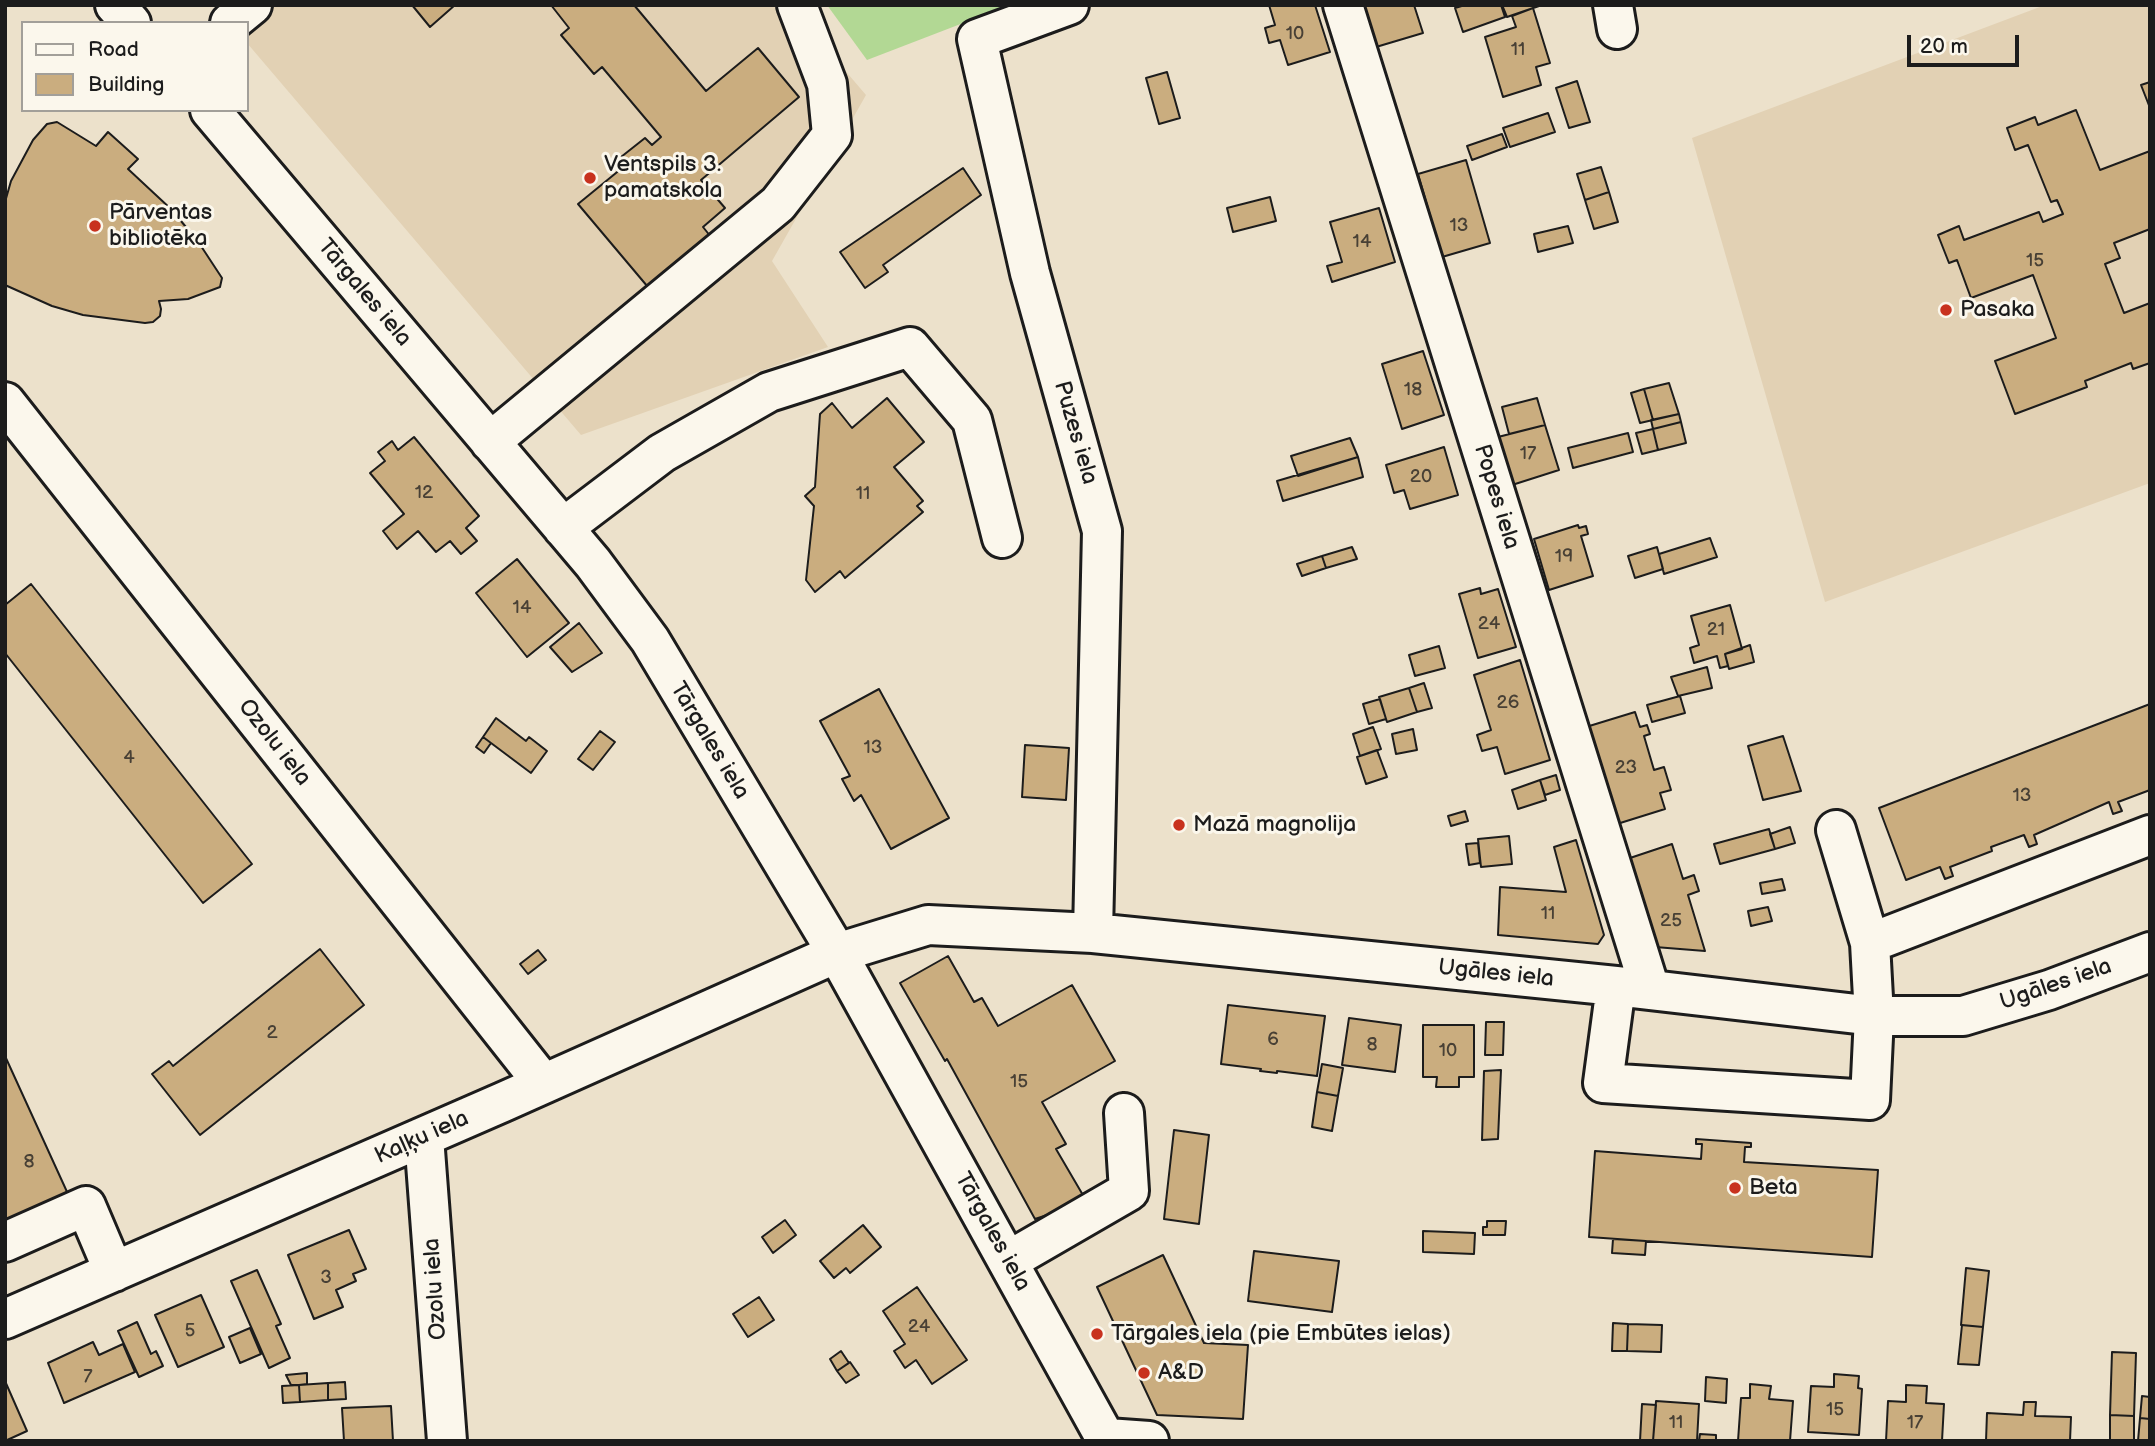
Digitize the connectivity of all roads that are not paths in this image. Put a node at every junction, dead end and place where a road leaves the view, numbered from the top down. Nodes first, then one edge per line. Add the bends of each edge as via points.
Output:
1 (115, 5) edge
2 (252, 5) edge
3 (797, 5) edge
4 (1069, 5) edge
5 (1343, 5) edge
6 (129, 21) edge
7 (232, 21) edge
8 (212, 112) edge
9 (5, 402) edge
10 (490, 442) junction
11 (563, 528) junction
12 (1002, 538) dead end
13 (1836, 830) dead end
14 (2150, 835) edge
15 (1093, 933) junction
16 (1870, 943) junction
17 (2150, 952) edge
18 (837, 953) junction
19 (1633, 988) junction
20 (1874, 1016) junction
21 (543, 1083) junction
22 (1124, 1113) dead end
23 (424, 1136) junction
24 (5, 1242) edge
25 (1008, 1261) junction
26 (114, 1272) junction
27 (5, 1319) edge
28 (1107, 1439) edge
29 (447, 1441) edge
30 (1149, 1441) edge

1 - 6 street
2 - 7 street
3 - 10 street via 827,84 832,135 778,204
4 - 15 street, Puzes iela via 977,39 1030,273 1102,531
5 - 19 street, Popes iela
8 - 10 street, Tārgales iela
9 - 21 street, Ozolu iela
10 - 11 street, Tārgales iela
11 - 12 street via 662,453 769,392 910,347 972,420
11 - 18 street, Tārgales iela via 650,640
13 - 16 street
14 - 16 street
15 - 18 street, Ugāles iela via 928,925
15 - 19 street, Ugāles iela
16 - 20 street
17 - 20 street, Ugāles iela via 1963,1016
18 - 21 street, Kaļķu iela
18 - 25 street, Tārgales iela
19 - 20 street, Ugāles iela
19 - 20 street via 1603,1083 1870,1100
21 - 23 street, Kaļķu iela
22 - 25 street via 1129,1191
23 - 26 street, Kaļķu iela
23 - 29 street, Ozolu iela
24 - 26 street via 86,1206
25 - 28 street, Tārgales iela
26 - 27 street, Kaļķu iela
28 - 30 street

